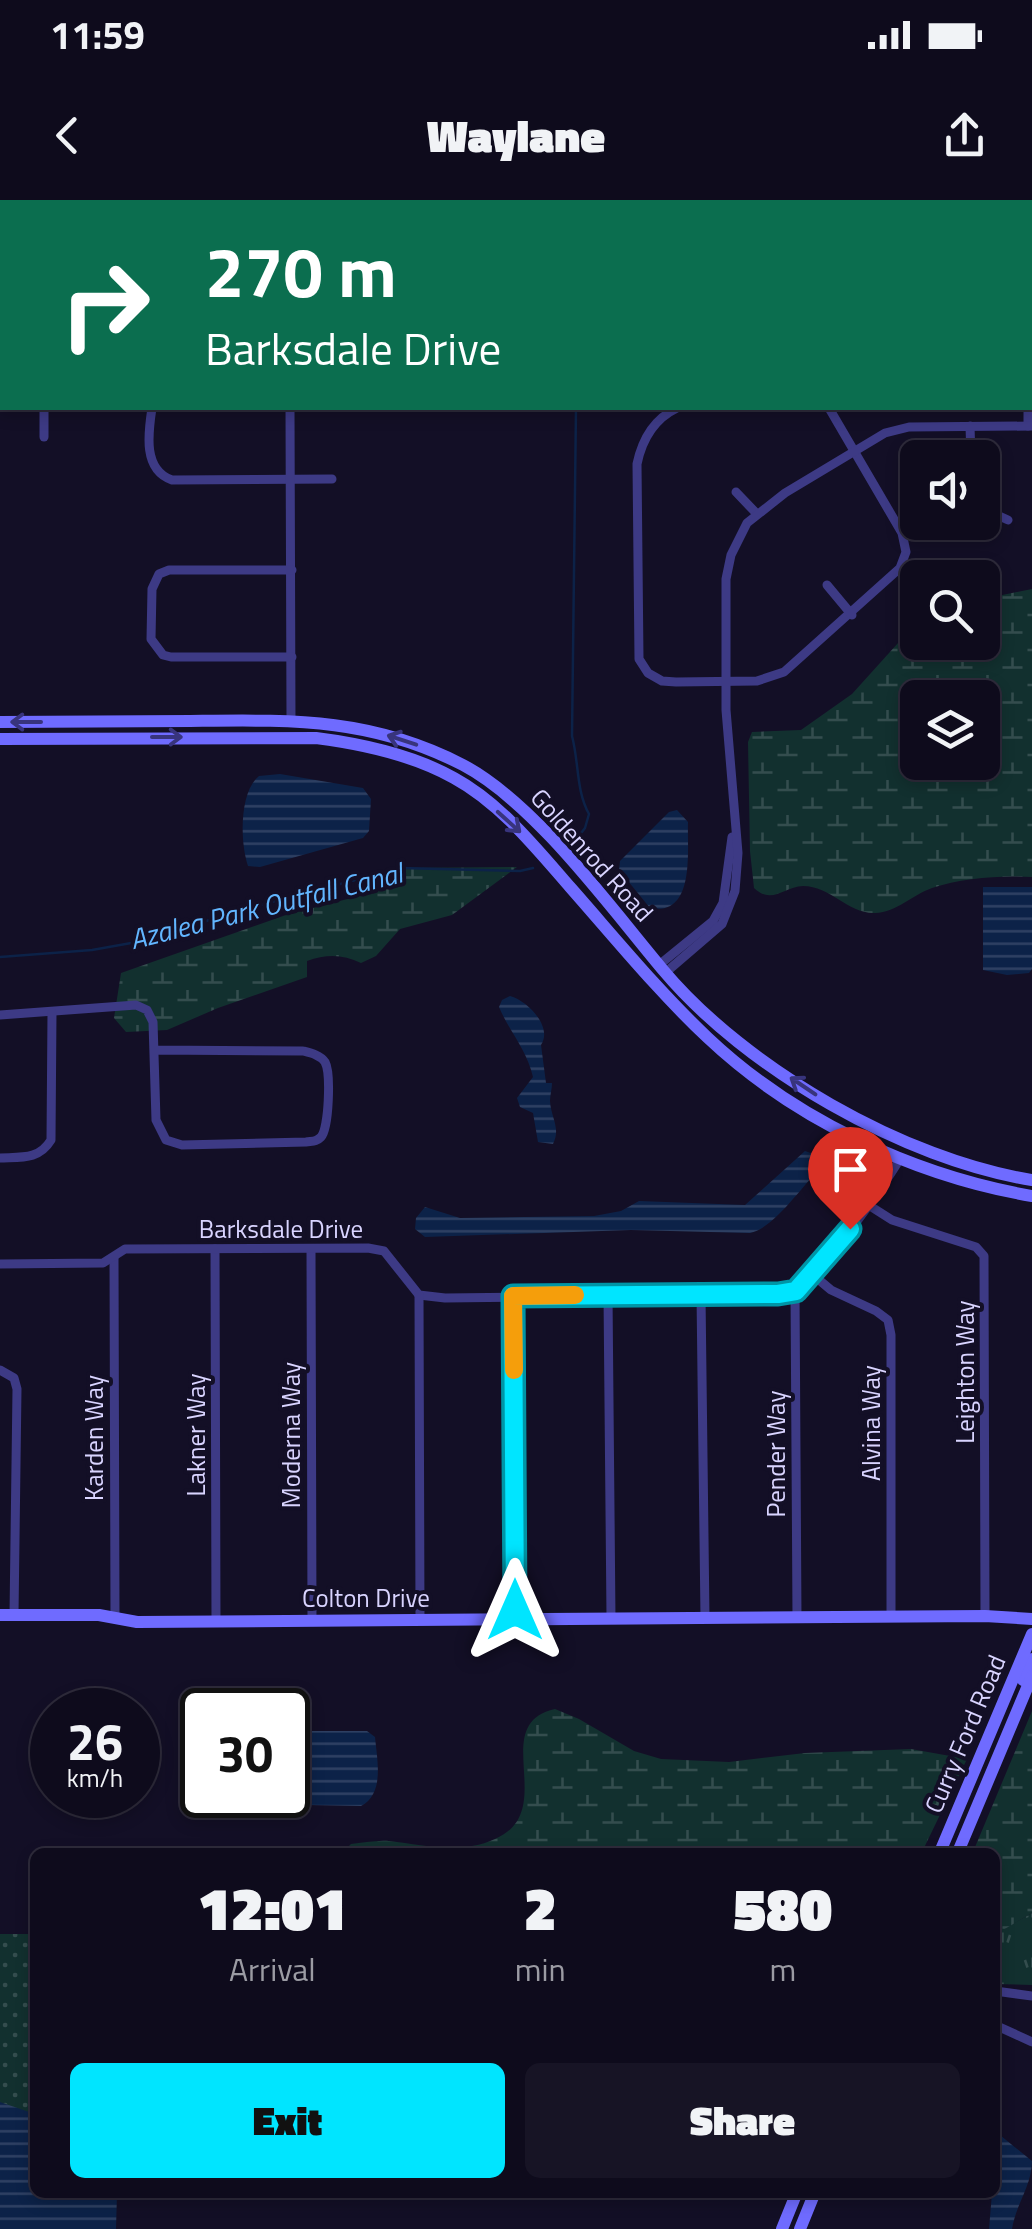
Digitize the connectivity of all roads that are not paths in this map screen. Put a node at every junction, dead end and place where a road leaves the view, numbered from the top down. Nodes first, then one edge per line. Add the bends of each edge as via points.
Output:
1 (44, 410) edge
2 (152, 410) edge
3 (290, 410) edge
4 (668, 410) edge
5 (830, 410) edge
6 (970, 426) junction
7 (1030, 426) edge
8 (44, 437) dead end
9 (970, 440) edge
10 (853, 450) junction
11 (332, 479) dead end
12 (292, 480) junction
13 (736, 492) dead end
14 (757, 514) junction
15 (1000, 516) edge
16 (1008, 520) dead end
17 (292, 570) junction
18 (827, 585) dead end
19 (852, 615) junction
20 (292, 658) junction
21 (726, 683) junction
22 (292, 720) junction
23 (122, 721) junction
24 (0, 722) edge
25 (70, 738) junction
26 (0, 739) edge
27 (441, 772) junction
28 (489, 783) junction
29 (623, 948) junction
30 (662, 969) junction
31 (646, 975) junction
32 (690, 999) junction
33 (52, 1012) junction
34 (0, 1015) edge
35 (155, 1050) junction
36 (842, 1132) junction
37 (890, 1135) junction
38 (0, 1158) edge
39 (900, 1159) junction
40 (952, 1162) junction
41 (1032, 1180) edge
42 (1032, 1196) edge
43 (870, 1206) junction
44 (310, 1248) junction
45 (216, 1249) junction
46 (114, 1258) junction
47 (0, 1264) edge
48 (812, 1274) junction
49 (796, 1291) junction
50 (419, 1294) junction
51 (608, 1295) junction
52 (701, 1295) junction
53 (513, 1296) junction
54 (0, 1370) edge
55 (7, 1615) edge
56 (891, 1616) junction
57 (986, 1616) junction
58 (115, 1618) junction
59 (611, 1618) junction
60 (704, 1618) junction
61 (798, 1618) junction
62 (515, 1619) junction
63 (1032, 1619) edge
64 (312, 1620) junction
65 (420, 1620) junction
66 (216, 1621) junction
67 (1032, 1634) edge
68 (1032, 1659) edge
69 (1032, 1676) edge
70 (980, 1800) junction
71 (942, 1848) edge
72 (960, 1848) edge
73 (1000, 1992) edge
74 (1032, 1996) edge
75 (1000, 2026) edge
76 (1032, 2042) edge
77 (796, 2198) edge
78 (811, 2198) edge
79 (790, 2228) edge

1 - 8 street
2 - 12 street via 153,468 160,476
3 - 12 street
4 - 21 street via 646,438 638,464 639,659 662,681
5 - 10 street
6 - 7 street
6 - 9 street
6 - 10 street via 909,427
10 - 14 street
10 - 19 street via 902,533 906,552 900,568
11 - 12 street
12 - 17 street
13 - 14 street
14 - 21 street via 731,556 726,579
15 - 16 street
17 - 20 street
17 - 20 street via 169,570 154,580 151,639 171,656
18 - 19 street
19 - 21 street via 784,672
20 - 22 street
21 - 30 street via 738,853 730,908 722,924
22 - 23 main road, Goldenrod Road
28 -> 22 main road, Goldenrod Road via 404,739
23 -> 24 main road, Goldenrod Road
23 - 25 main road via 114,728 84,728
25 - 26 main road, Goldenrod Road
25 -> 27 main road, Goldenrod Road via 316,738 376,749
27 - 28 main road via 446,768
27 -> 29 main road, Goldenrod Road via 529,839
28 - 30 main road, Goldenrod Road via 539,824
29 - 30 main road via 648,968
29 - 31 main road, Goldenrod Road
30 - 32 main road, Goldenrod Road
31 - 32 main road
31 - 36 main road, Goldenrod Road via 712,1042
37 -> 32 main road, Goldenrod Road via 754,1053
33 - 34 street
33 - 35 street via 142,1007 152,1016
33 - 38 street via 51,1140 32,1157
35 - 35 street via 316,1054 328,1072 323,1135 306,1142 166,1140 156,1120
36 - 37 main road via 883,1141
36 - 39 main road, Goldenrod Road
37 - 40 main road, Goldenrod Road
39 - 40 main road via 912,1154
39 - 42 main road, Goldenrod Road
39 - 43 street
40 - 41 main road, Goldenrod Road
43 - 48 street
43 - 57 street, Leighton Way via 892,1220 976,1247 984,1256
44 - 45 street, Barksdale Drive
44 - 50 street, Barksdale Drive via 384,1251
44 - 64 street, Moderna Way
45 - 46 street, Barksdale Drive via 125,1249
45 - 66 street, Lakner Way
46 - 47 street, Barksdale Drive
46 - 58 street, Karden Way
48 - 49 street
48 - 56 street, Alvina Way via 888,1320
49 - 52 street
49 - 61 street, Pender Way
50 - 53 street
50 - 65 street
51 - 52 street
51 - 53 street
51 - 59 street
52 - 60 street
53 - 62 street
54 - 55 street via 18,1389
55 - 58 main road, Colton Drive
56 - 57 main road, Colton Drive
56 - 61 main road, Colton Drive
57 - 63 main road, Colton Drive
58 - 66 main road, Colton Drive
59 - 60 main road, Colton Drive
59 - 62 main road, Colton Drive
60 - 61 main road, Colton Drive
62 - 65 main road, Colton Drive
64 - 65 main road, Colton Drive
64 - 66 main road, Colton Drive
67 - 71 main road, Curry Ford Road
68 - 70 main road via 982,1780
69 - 70 main road, Curry Ford Road
70 - 72 main road, Curry Ford Road
73 - 74 street
75 - 76 street
77 - 79 main road
78 - 79 main road

